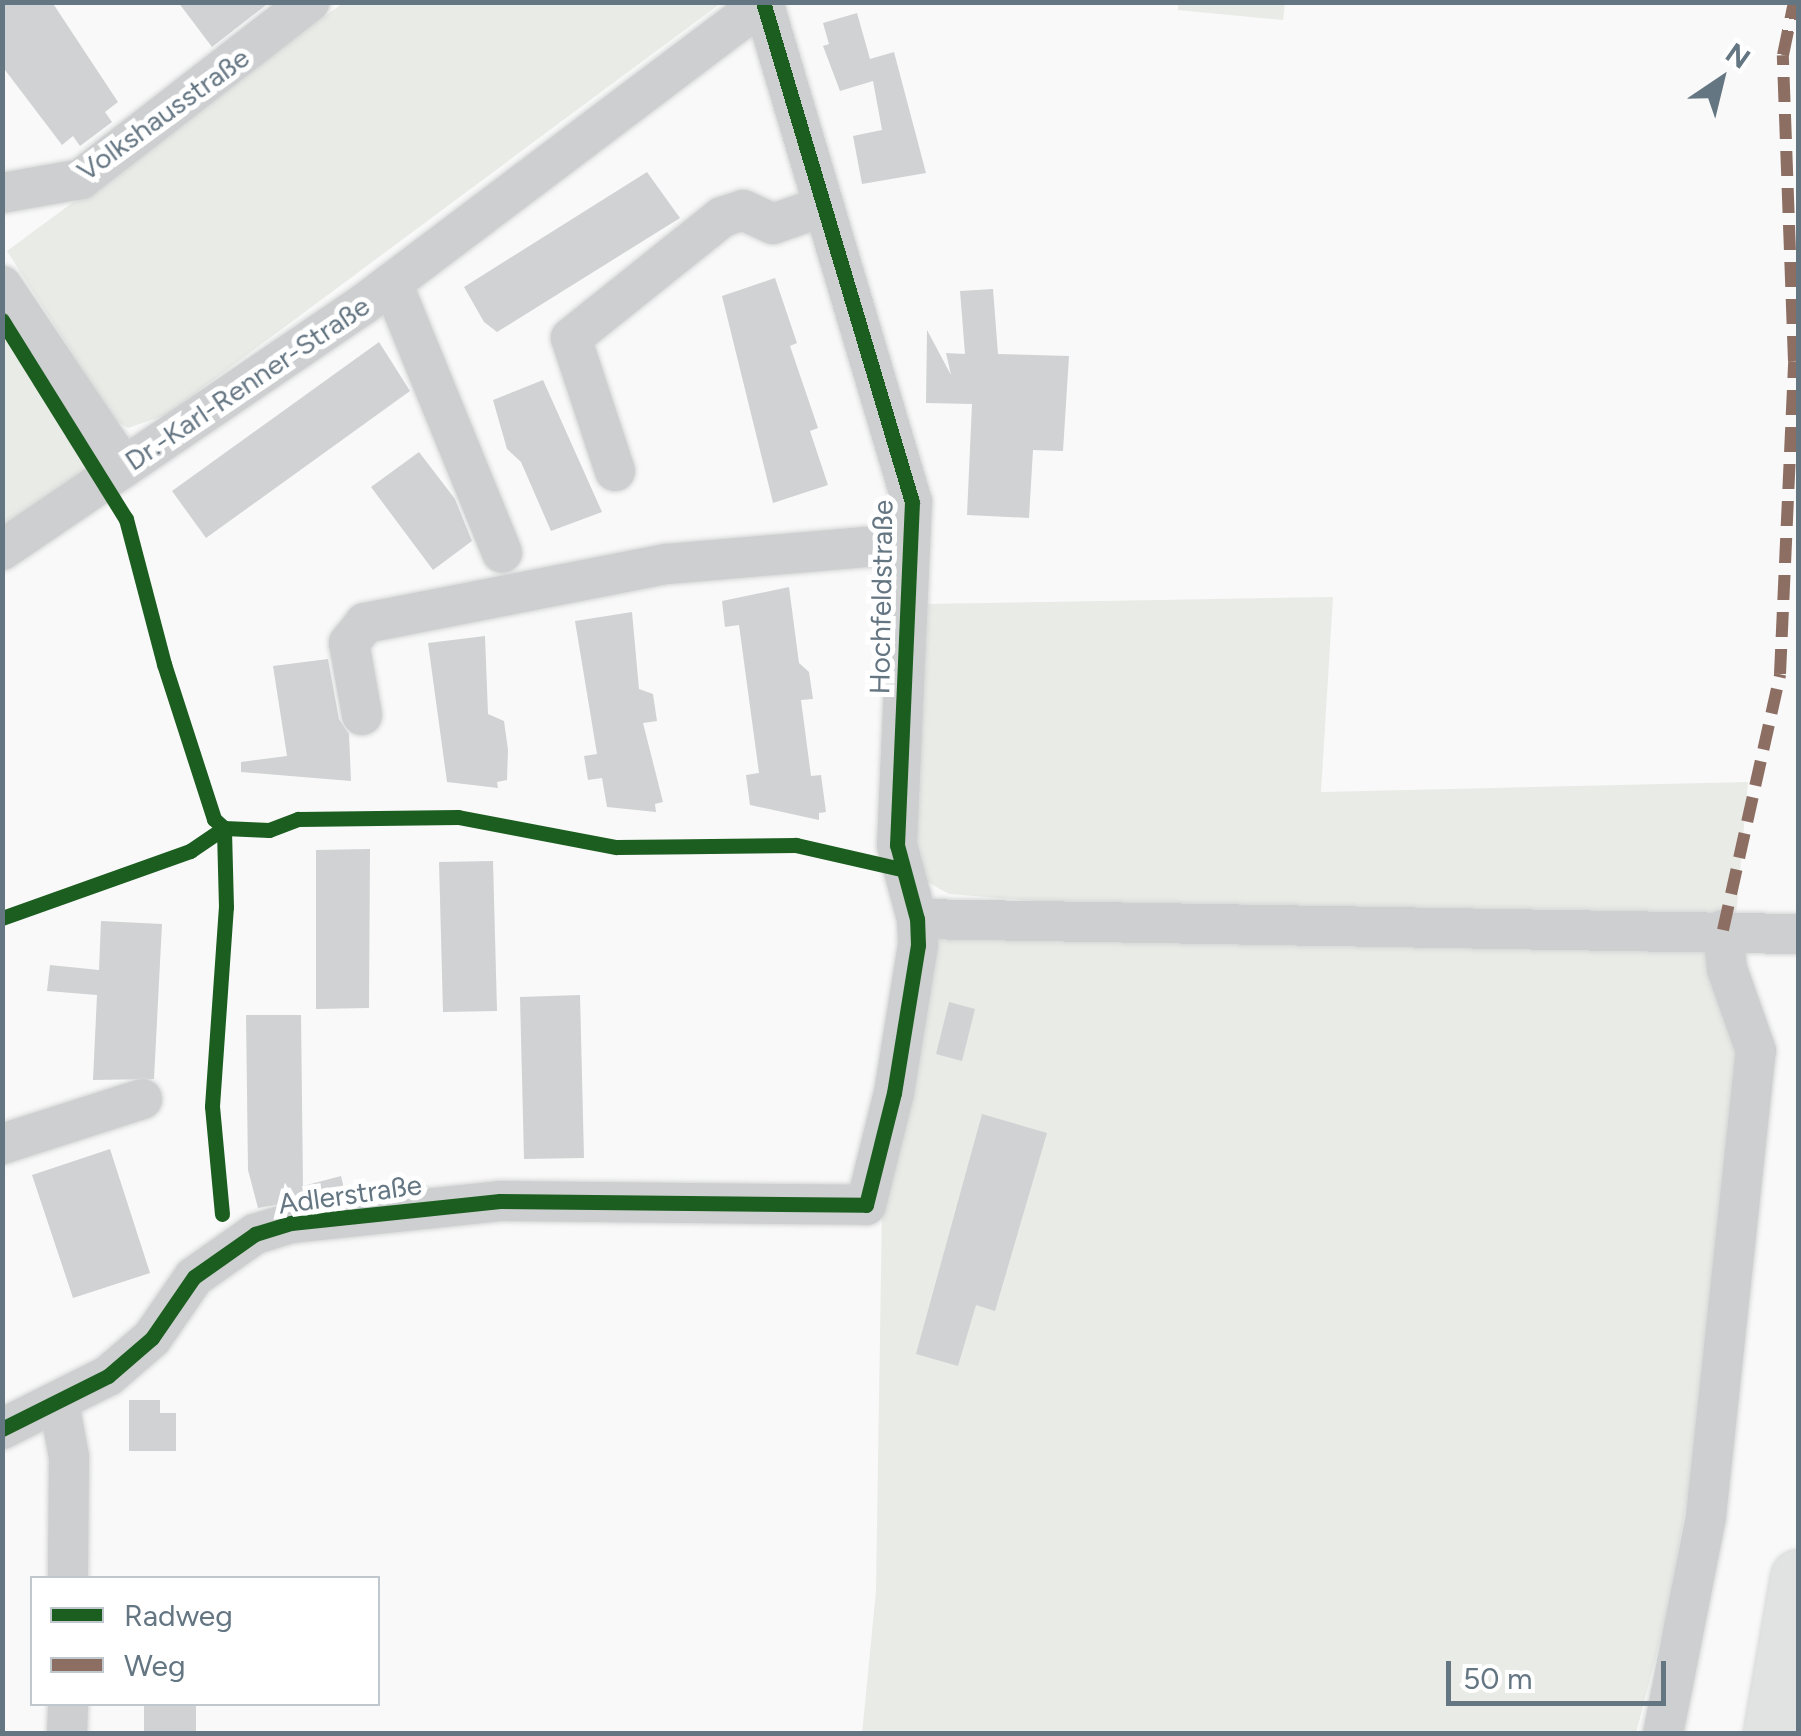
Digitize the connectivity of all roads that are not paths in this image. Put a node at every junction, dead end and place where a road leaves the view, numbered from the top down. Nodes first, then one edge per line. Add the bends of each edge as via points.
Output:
1 (309, 2) edge
2 (763, 3) edge
3 (2, 193) edge
4 (824, 206) junction
5 (392, 283) junction
6 (2, 286) edge
7 (123, 466) junction
8 (614, 470) dead end
9 (910, 543) junction
10 (2, 550) edge
11 (502, 552) dead end
12 (362, 715) dead end
13 (918, 919) junction
14 (1723, 930) junction
15 (1782, 932) edge
16 (142, 1100) dead end
17 (2, 1144) edge
18 (866, 1205) joint
19 (58, 1403) junction
20 (2, 1429) edge
21 (68, 1576) edge
22 (1798, 1577) edge
23 (68, 1706) edge
24 (68, 1734) edge
25 (1663, 1734) edge
26 (1771, 1734) edge

1 - 3 street, Volkshausstraße via 81,179
2 - 4 street, Hochfeldstraße
2 - 5 street, Dr.-Karl-Renner-Straße
4 - 8 street via 773,224 743,210 722,217 571,338
4 - 9 street, Hochfeldstraße via 912,502
5 - 7 street, Dr.-Karl-Renner-Straße
5 - 11 street, Dr.-Karl-Renner-Straße
6 - 7 street
7 - 10 street, Dr.-Karl-Renner-Straße
9 - 12 street via 667,564 365,623 349,643
9 - 13 street, Hochfeldstraße via 897,845
13 - 14 street
13 - 18 street, Hochfeldstraße via 894,1093
14 - 15 street
14 - 25 street via 1727,969 1756,1051 1708,1498
16 - 17 street
18 - 19 street, Adlerstraße via 453,1205 291,1224 256,1234 194,1277 152,1338 108,1376
19 - 20 street, Adlerstraße
19 - 21 street via 69,1457
22 - 26 highway
23 - 24 street

